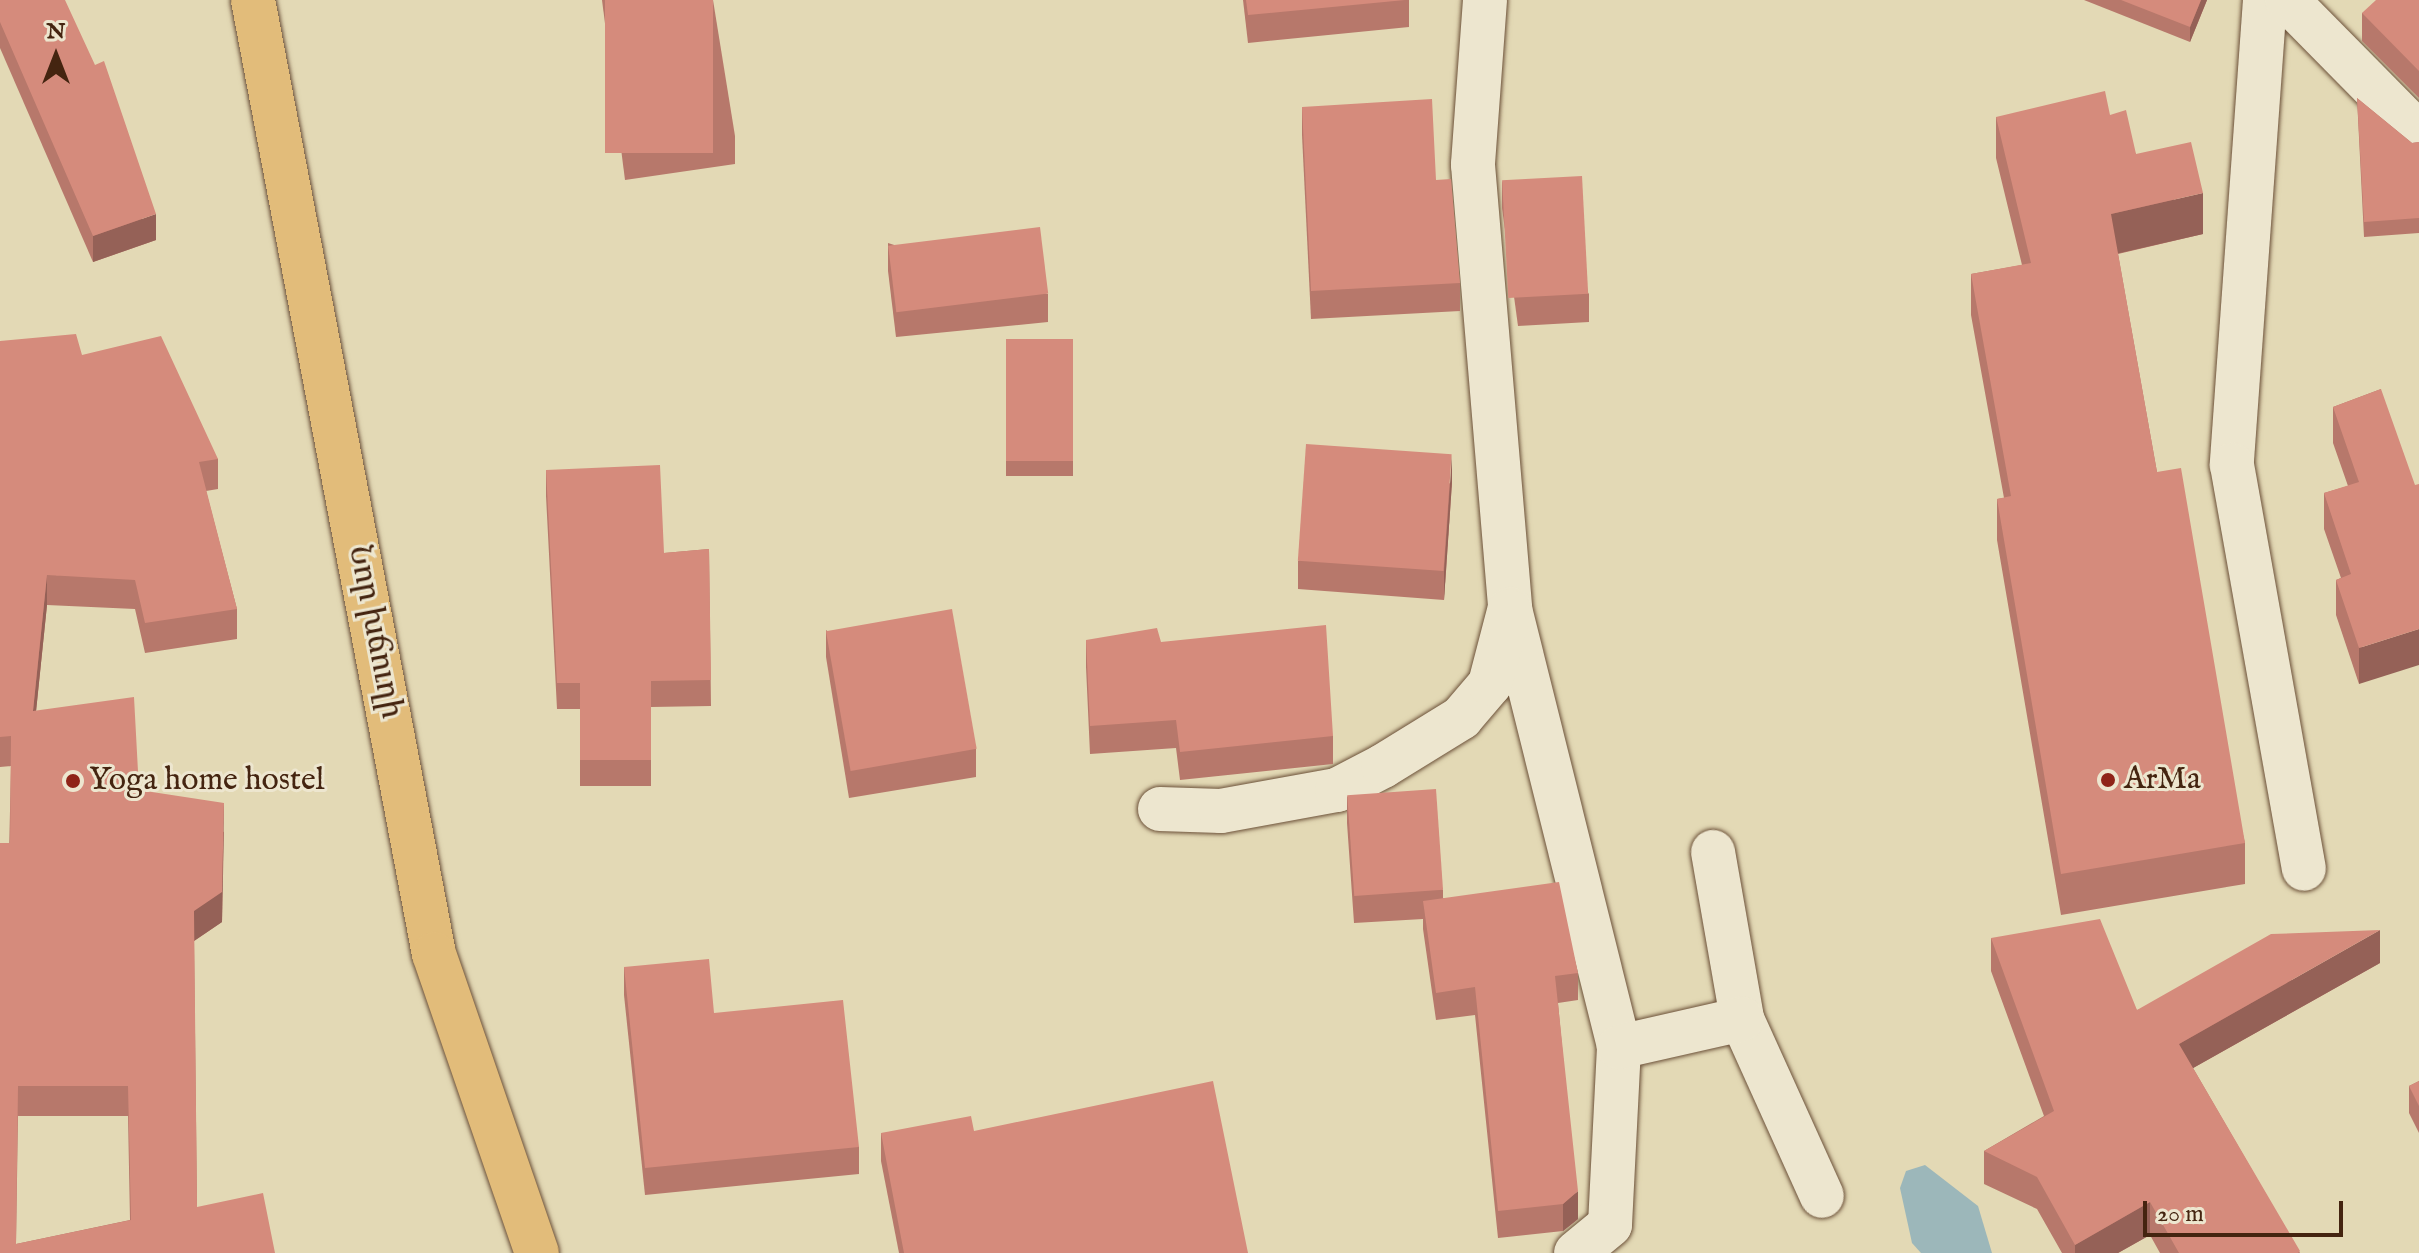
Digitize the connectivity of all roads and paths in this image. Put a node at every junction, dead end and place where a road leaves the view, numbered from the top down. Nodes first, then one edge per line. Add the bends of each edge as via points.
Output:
1 (253, 0) edge
2 (1485, 0) edge
3 (2265, 0) edge
4 (2287, 0) edge
5 (2419, 134) edge
6 (1510, 609) junction
7 (1160, 809) dead end
8 (1713, 852) dead end
9 (2304, 869) dead end
10 (1742, 1019) junction
11 (1619, 1047) junction
12 (1822, 1196) dead end
13 (537, 1253) edge
14 (1576, 1253) edge

1 - 13 main road, Նոր խճուղի via 434,954
2 - 6 street via 1473,165
3 - 9 street via 2232,465
4 - 5 street
6 - 7 street via 1490,684 1461,718 1383,766 1337,790 1221,811
6 - 11 street
8 - 10 street
10 - 11 street
10 - 12 street
11 - 14 street via 1610,1225

